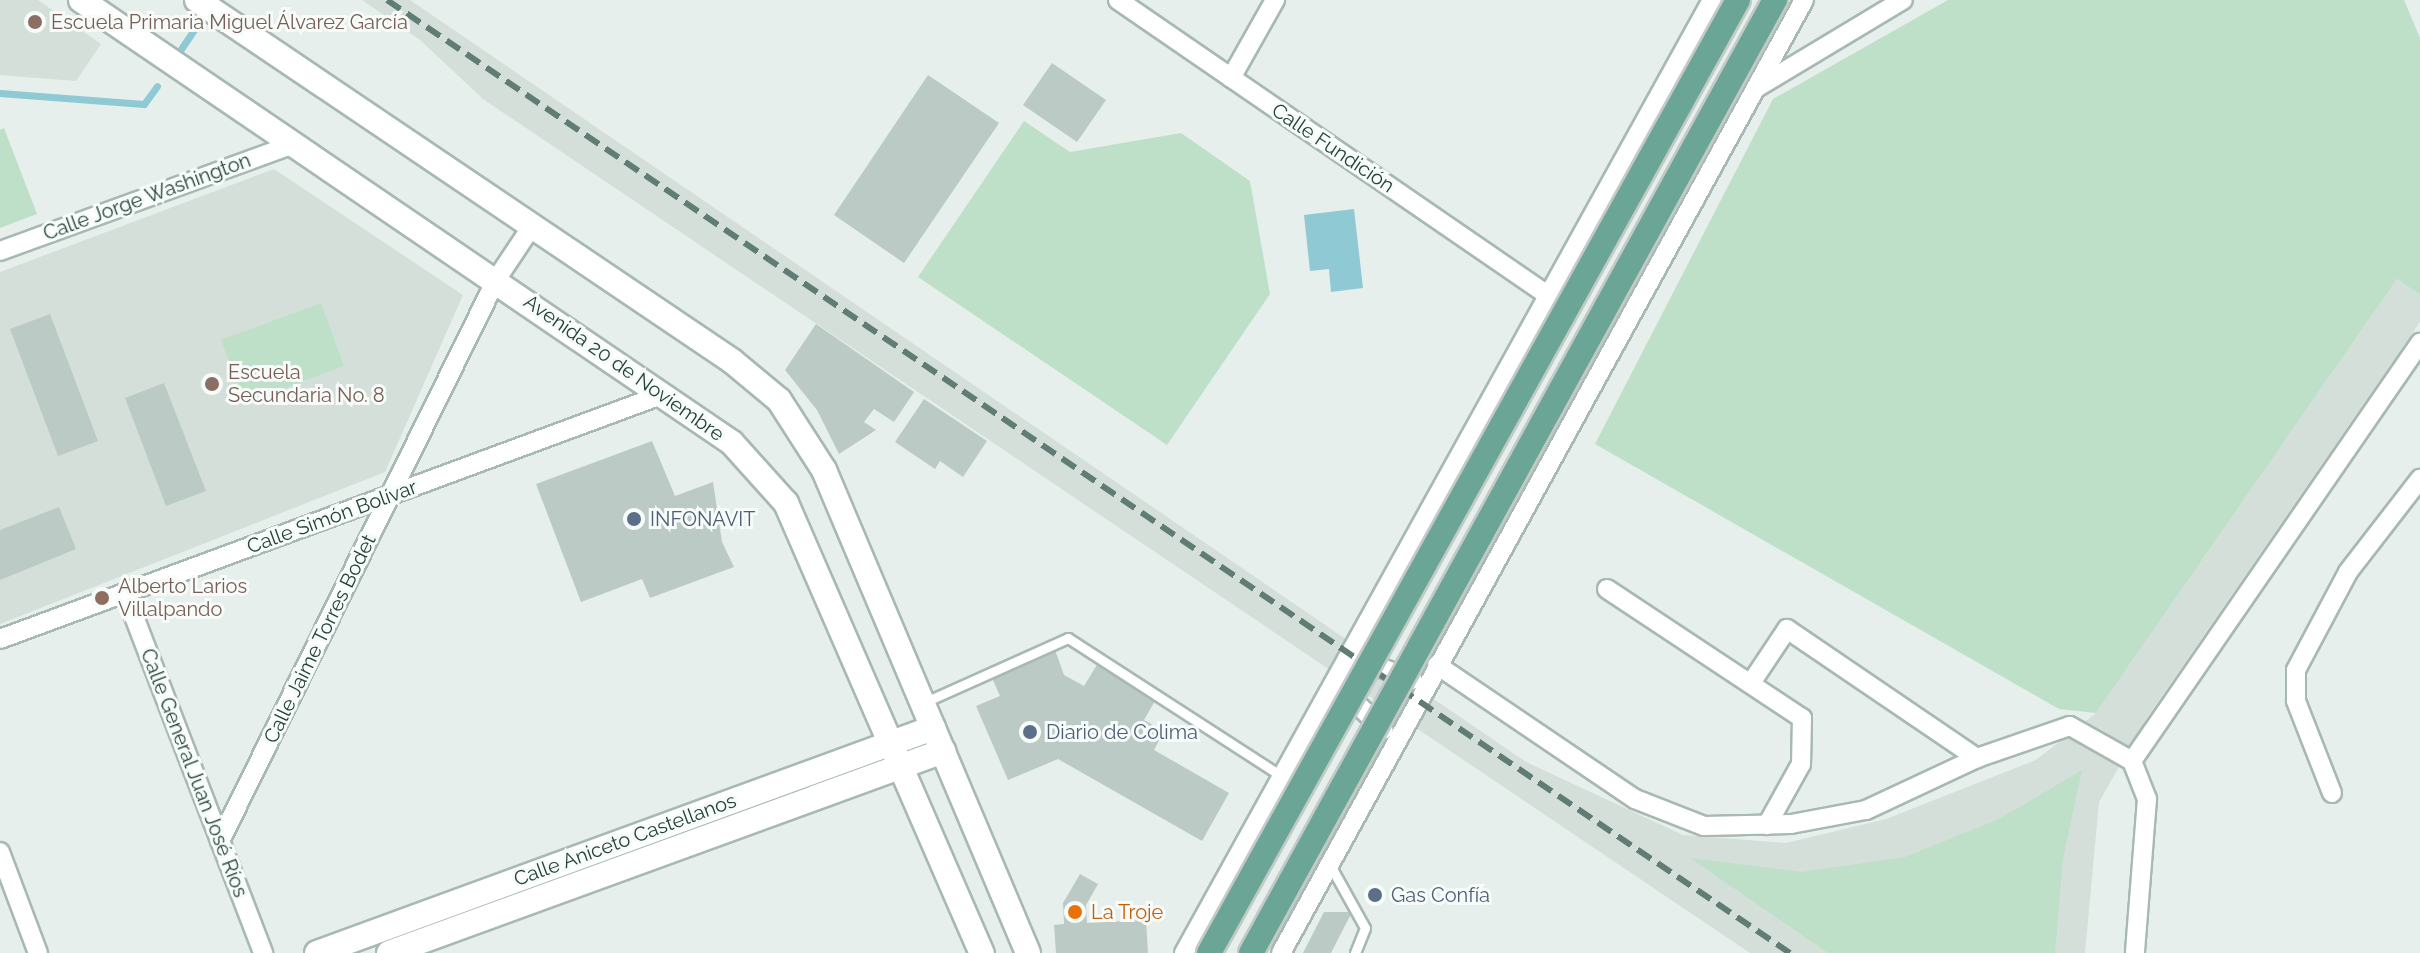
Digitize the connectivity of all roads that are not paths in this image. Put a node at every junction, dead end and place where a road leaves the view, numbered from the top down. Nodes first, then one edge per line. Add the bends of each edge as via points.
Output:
1 (81, 0) edge
2 (197, 0) edge
3 (1118, 0) edge
4 (1275, 0) edge
5 (1712, 0) edge
6 (1738, 0) edge
7 (1775, 0) edge
8 (1821, 0) edge
9 (1903, 0) edge
10 (1800, 6) edge
11 (1231, 78) junction
12 (1756, 88) junction
13 (294, 144) junction
14 (532, 226) junction
15 (0, 251) edge
16 (496, 280) junction
17 (1549, 296) junction
18 (2420, 343) edge
19 (664, 394) junction
20 (2420, 479) edge
21 (391, 495) junction
22 (1607, 589) dead end
23 (125, 593) junction
24 (1361, 637) junction
25 (0, 639) edge
26 (1433, 671) junction
27 (1751, 683) junction
28 (922, 704) junction
29 (1319, 711) junction
30 (933, 728) junction
31 (895, 741) junction
32 (943, 751) junction
33 (1388, 756) junction
34 (1977, 758) junction
35 (2132, 761) junction
36 (905, 765) junction
37 (1283, 777) junction
38 (2332, 793) dead end
39 (1767, 825) junction
40 (220, 841) junction
41 (0, 852) edge
42 (1330, 865) junction
43 (38, 953) edge
44 (263, 953) edge
45 (317, 953) edge
46 (389, 953) edge
47 (982, 953) edge
48 (1028, 953) edge
49 (1184, 953) edge
50 (1209, 953) edge
51 (1251, 953) edge
52 (1281, 953) edge
53 (1355, 953) edge
54 (2135, 953) edge

1 - 13 main road, Avenida 20 de Noviembre
2 - 14 main road
3 - 11 street, Calle Fundición
4 - 11 street
5 - 17 street
6 - 50 main road, bridge
7 - 51 main road, bridge
8 - 10 street
9 - 12 street
10 - 12 street
11 - 17 street, Calle Fundición
12 - 26 street
13 - 15 street, Calle Jorge Washington
13 - 16 main road, Avenida 20 de Noviembre
14 - 16 street, Calle Jaime Torres Bodet
14 - 28 main road via 779,400 824,470
16 - 19 main road, Avenida 20 de Noviembre
16 - 21 street, Calle Jaime Torres Bodet
17 - 24 street
18 - 35 street
19 - 21 street, Calle Simón Bolívar
19 - 31 main road, Avenida 20 de Noviembre via 732,443 786,503
20 - 38 street via 2348,572 2296,670 2296,701
21 - 23 street, Calle Simón Bolívar
21 - 40 street, Calle Jaime Torres Bodet
22 - 27 street
23 - 25 street, Calle Simón Bolívar
23 - 40 street, Calle General Juan José Ríos
24 - 26 street via 1366,654 1393,675
24 - 29 street
26 - 33 street
26 - 39 street via 1635,799 1704,826
27 - 34 street via 1787,629
27 - 39 street via 1802,718 1801,764
28 - 30 main road
28 - 37 lane via 1068,638
29 - 33 street via 1336,703 1372,713 1386,733
29 - 37 street
30 - 31 main road, Calle Aniceto Castellanos
30 - 32 main road
31 - 36 main road, Avenida 20 de Noviembre
31 - 45 main road, Calle Aniceto Castellanos
32 - 36 main road, Calle Aniceto Castellanos
32 - 48 main road
33 - 42 street
34 - 35 street via 2070,726
34 - 39 street via 1866,810
35 - 54 street via 2147,799
36 - 46 main road, Calle Aniceto Castellanos
36 - 47 main road, Avenida 20 de Noviembre
37 - 49 street
40 - 44 street, Calle General Juan José Ríos
41 - 43 street
42 - 52 street
42 - 53 lane via 1365,928

